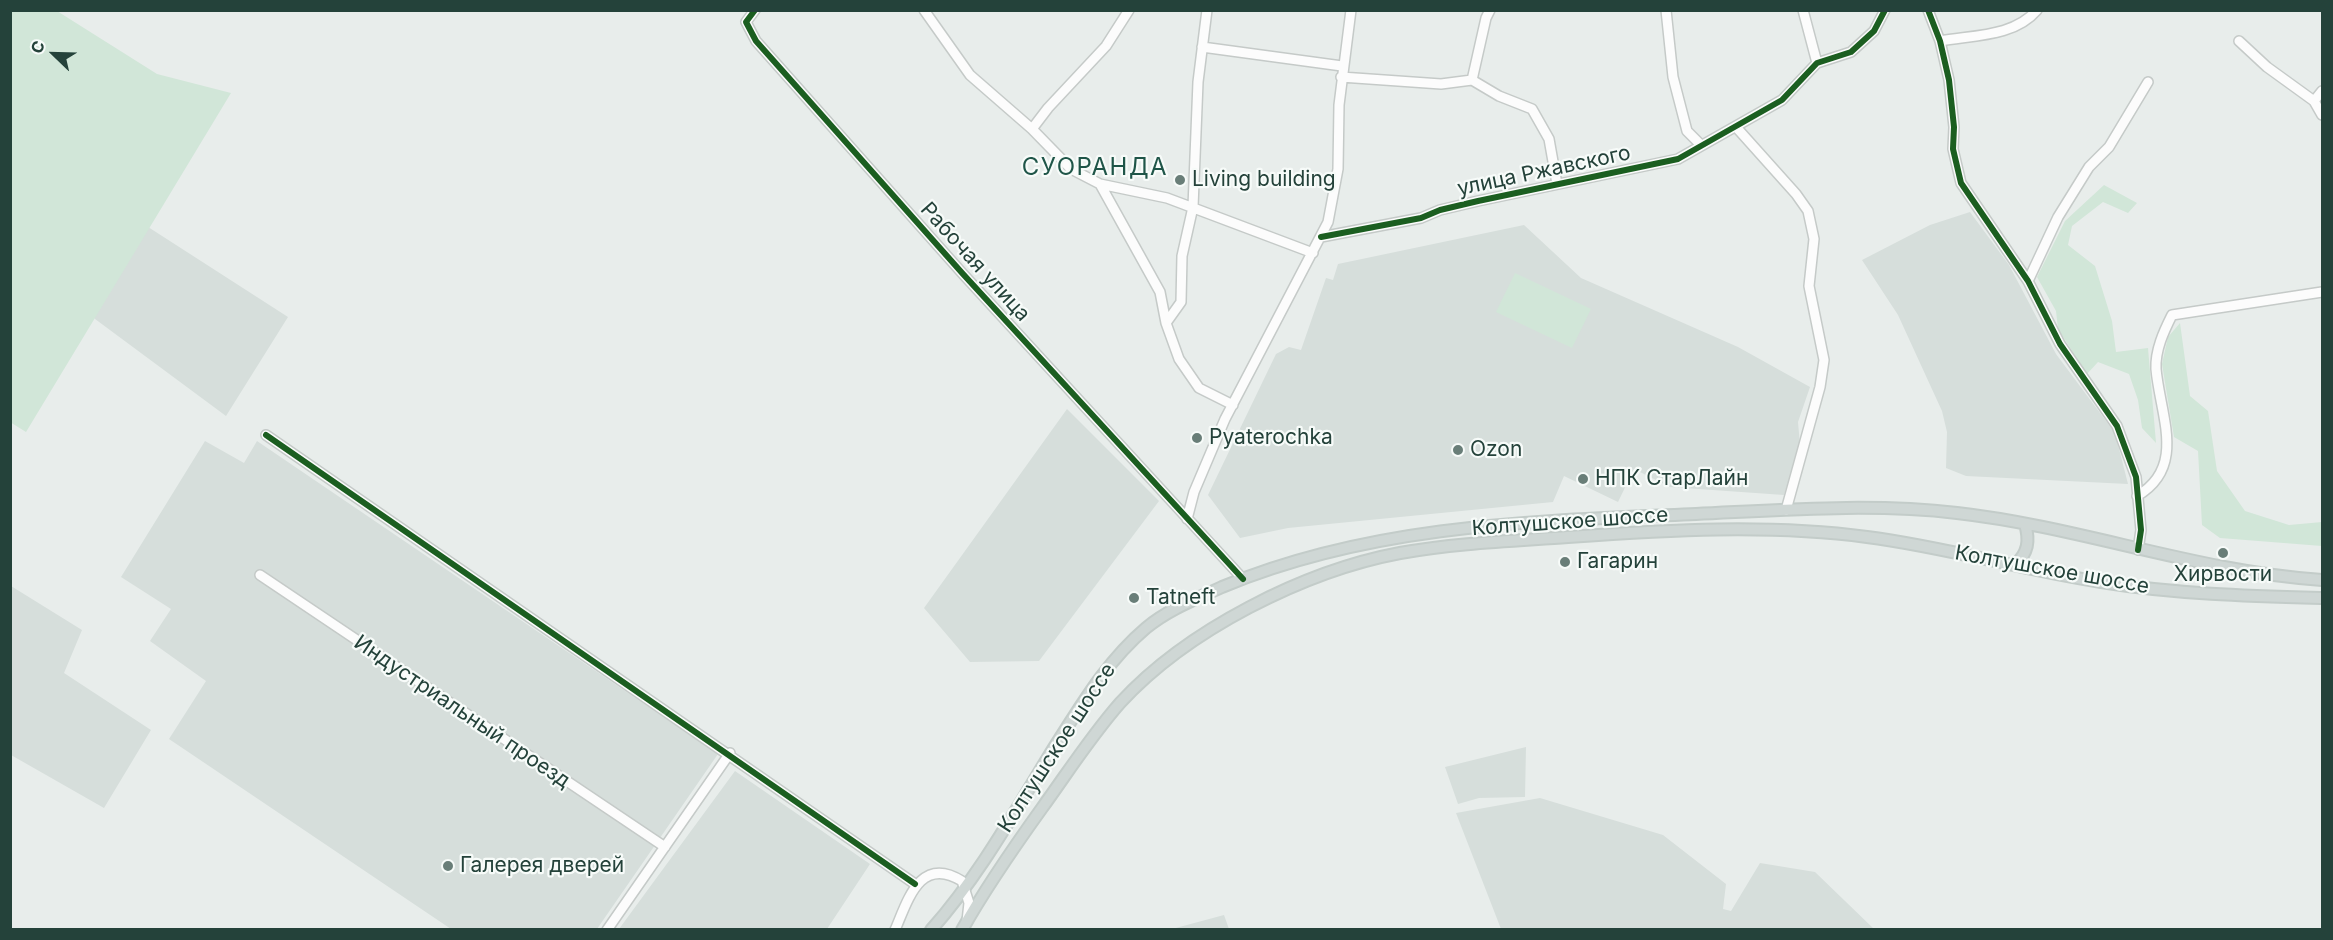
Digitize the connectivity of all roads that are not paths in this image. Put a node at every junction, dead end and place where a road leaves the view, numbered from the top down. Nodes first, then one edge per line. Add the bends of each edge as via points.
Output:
1 (755, 10) edge
2 (924, 10) edge
3 (1129, 10) edge
4 (1206, 10) edge
5 (1351, 10) edge
6 (1490, 10) edge
7 (1666, 10) edge
8 (1803, 10) edge
9 (1885, 10) edge
10 (1928, 10) edge
11 (2037, 10) edge
12 (1940, 41) junction
13 (2239, 41) dead end
14 (1202, 47) junction
15 (1817, 63) junction
16 (1342, 66) junction
17 (1341, 77) junction
18 (1472, 80) junction
19 (2148, 82) dead end
20 (2322, 91) edge
21 (2314, 101) junction
22 (2322, 115) edge
23 (1736, 127) junction
24 (1032, 129) junction
25 (1701, 145) junction
26 (1100, 184) junction
27 (1557, 184) junction
28 (1193, 207) junction
29 (1321, 237) junction
30 (1313, 253) junction
31 (2028, 281) junction
32 (2322, 292) edge
33 (1166, 322) junction
34 (1233, 405) junction
35 (266, 435) dead end
36 (2137, 496) junction
37 (1786, 510) junction
38 (1187, 519) junction
39 (2025, 524) junction
40 (2138, 550) junction
41 (2014, 565) junction
42 (260, 575) dead end
43 (1243, 579) junction
44 (2322, 580) edge
45 (2322, 598) edge
46 (730, 753) junction
47 (665, 847) junction
48 (915, 884) junction
49 (966, 886) junction
50 (965, 925) edge
51 (607, 930) edge
52 (895, 930) edge
53 (931, 930) edge

1 - 38 street, Рабочая улица via 746,22 756,41
2 - 24 street via 970,75
3 - 24 street via 1106,46
4 - 14 street
5 - 16 street
6 - 18 street
7 - 25 street via 1673,77 1687,131
8 - 15 street
9 - 15 street via 1864,41 1851,52
10 - 12 street
11 - 12 street via 2015,28
12 - 31 street via 1949,80 1953,149 1961,183
13 - 21 street
14 - 16 street
14 - 28 street
15 - 23 street, улица Ржавского via 1782,100
16 - 17 street
17 - 18 street via 1441,84
17 - 29 street via 1338,169 1332,208
18 - 27 street via 1532,109 1549,139
19 - 31 street via 2109,147 2089,167 2058,218
20 - 21 street
21 - 22 street
23 - 25 street, улица Ржавского
23 - 37 street via 1808,211 1814,239 1809,286 1824,360
24 - 26 street via 1071,169
25 - 27 street, улица Ржавского via 1678,159 1653,166
26 - 28 street
26 - 33 street via 1160,291
27 - 29 street, улица Ржавского via 1421,218
28 - 30 street
28 - 33 street via 1182,256 1181,302
29 - 30 street
30 - 34 street
31 - 36 street via 2060,344 2117,426 2136,477
32 - 36 street via 2172,315 2162,335 2156,366 2166,421 2166,466 2152,488
33 - 34 street via 1179,359 1199,388
34 - 38 street via 1194,492
35 - 46 street
36 - 40 street via 2141,530
37 - 39 main road, Колтушское шоссе via 1925,510
37 - 43 main road, Колтушское шоссе via 1555,520 1434,531 1315,554
38 - 43 street, Рабочая улица
39 - 40 main road, Колтушское шоссе
39 - 41 main road via 2028,546
40 - 44 main road, Колтушское шоссе via 2257,574
41 - 45 main road, Колтушское шоссе via 2157,589
41 - 50 main road, Колтушское шоссе via 1869,537 1785,530 1703,530 1472,543 1363,562 1299,585 1247,610 1152,673 1096,732 1012,850
42 - 47 street, Индустриальный проезд
43 - 49 main road, Колтушское шоссе via 1187,601 1149,625 1118,656 1081,705
46 - 47 street
46 - 48 street
47 - 51 street
48 - 49 street via 930,875 943,875 954,876
48 - 52 street
49 - 50 street, Колтушское шоссе via 969,903
49 - 53 main road, Колтушское шоссе

